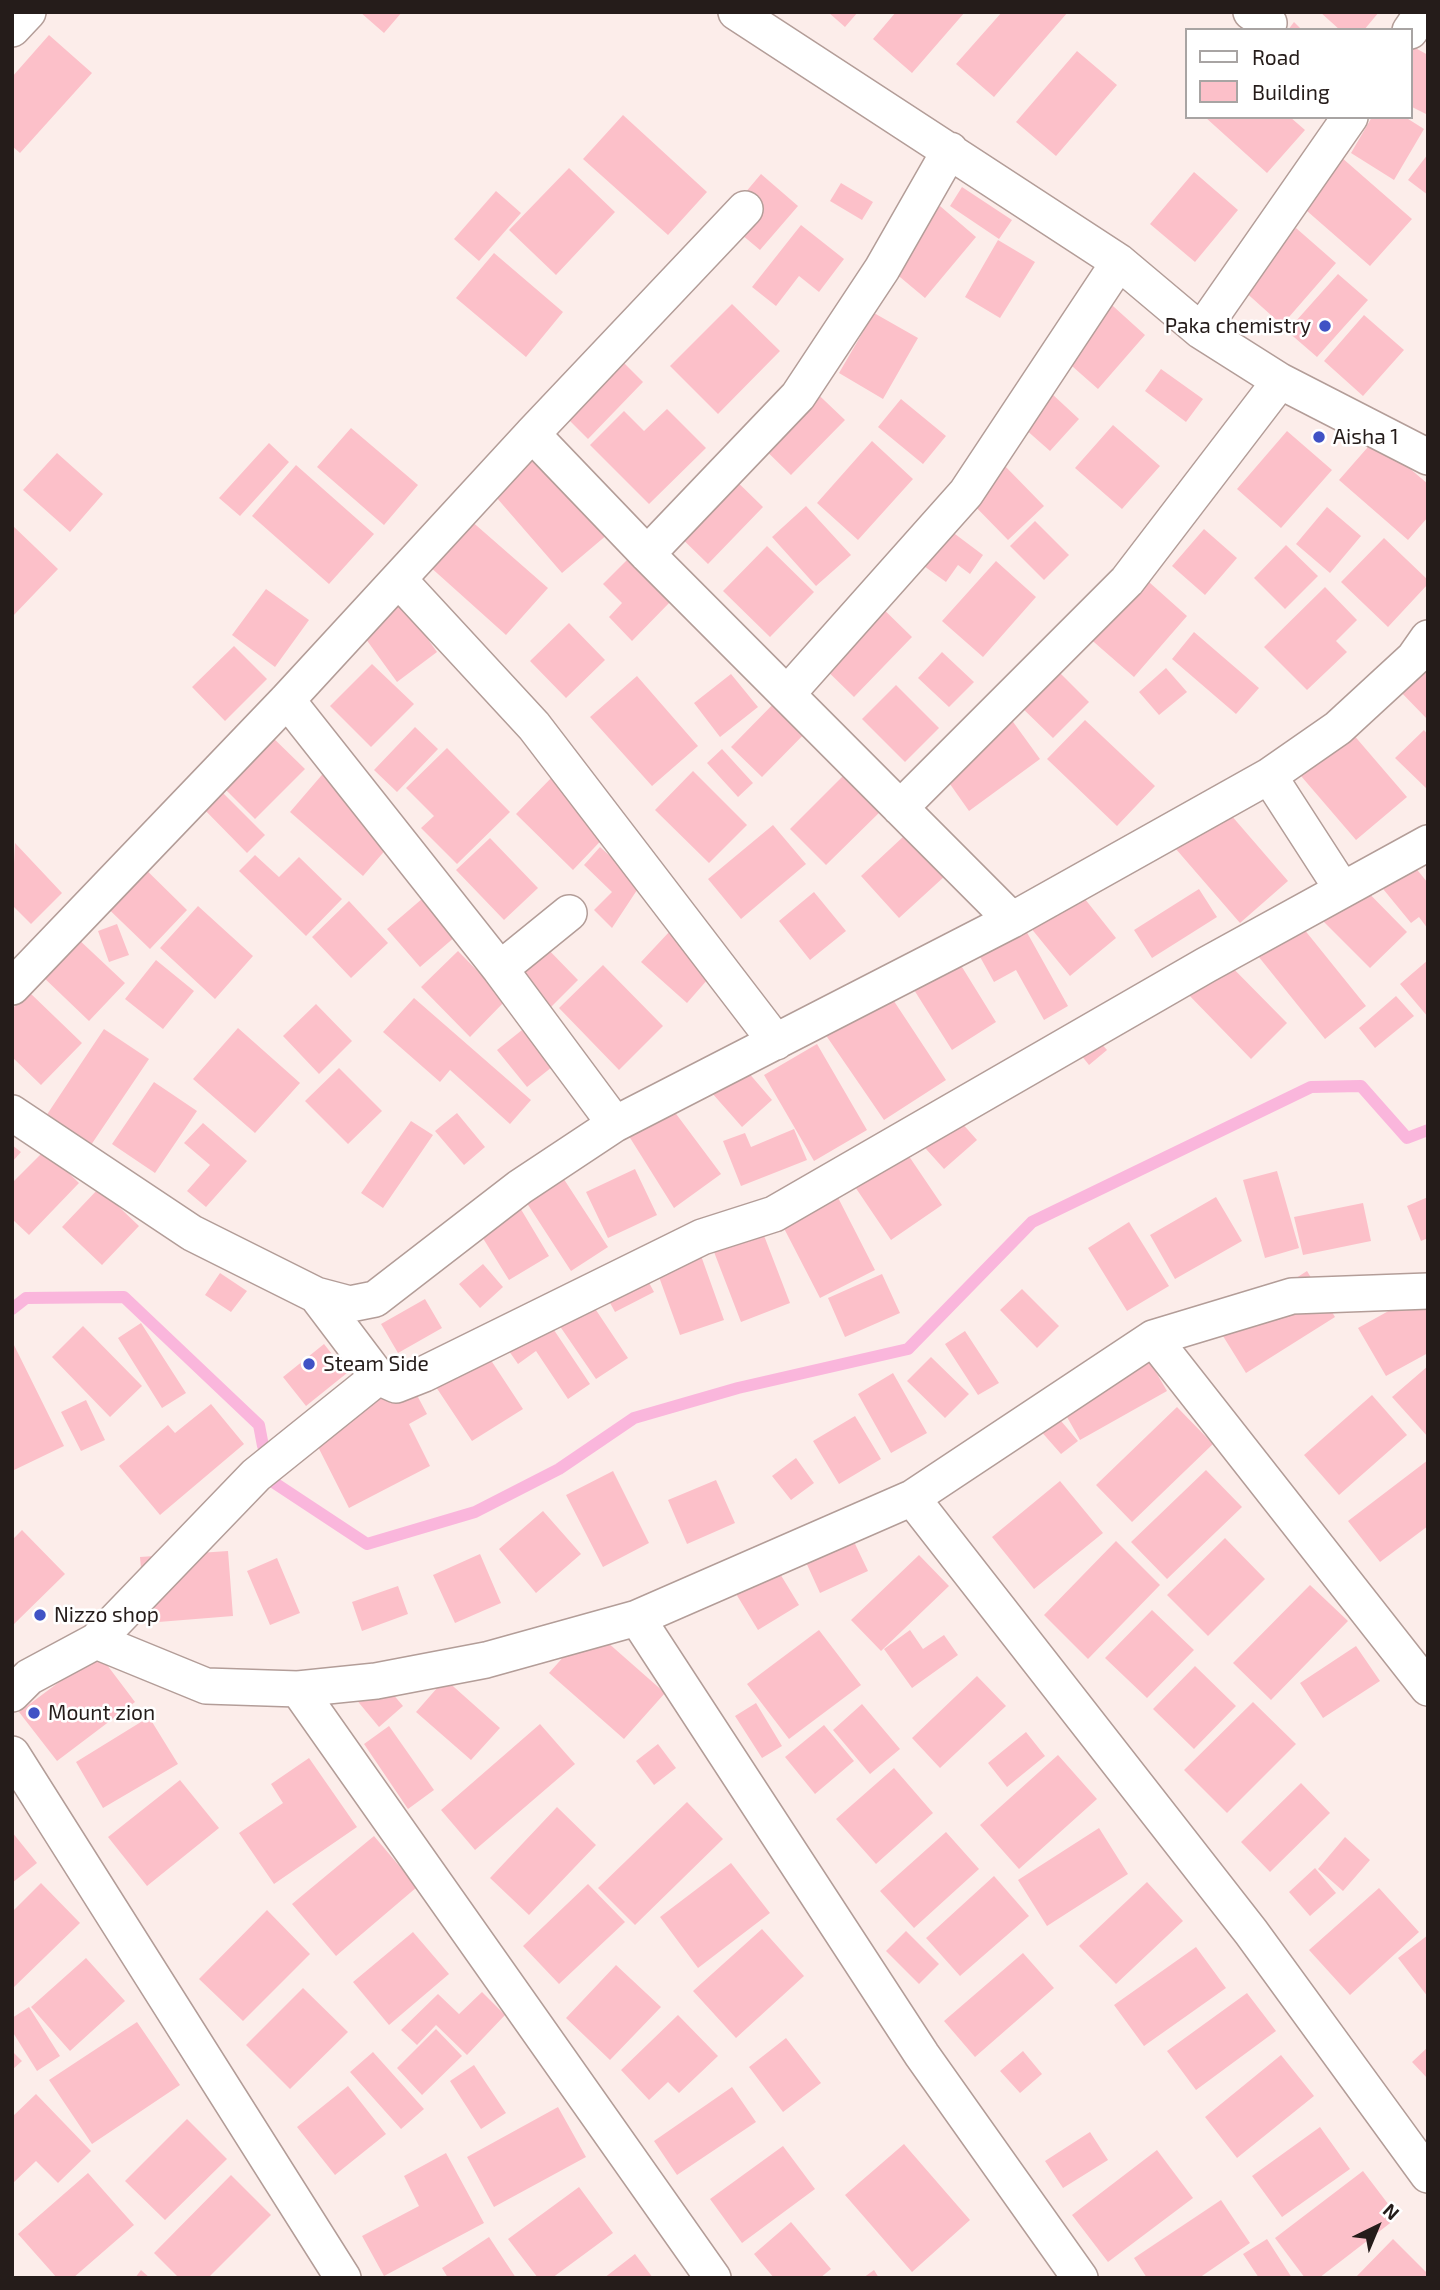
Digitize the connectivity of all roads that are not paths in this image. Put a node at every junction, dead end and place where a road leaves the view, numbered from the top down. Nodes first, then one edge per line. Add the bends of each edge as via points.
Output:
1 (28, 12) edge
2 (736, 12) edge
3 (1423, 12) edge
4 (1412, 28) edge
5 (12, 29) edge
6 (1349, 119) edge
7 (950, 150) junction
8 (745, 209) dead end
9 (1119, 262) junction
10 (1201, 331) junction
11 (1280, 381) junction
12 (532, 434) junction
13 (1426, 453) edge
14 (647, 554) junction
15 (399, 580) junction
16 (1428, 638) edge
17 (786, 694) junction
18 (288, 700) junction
19 (1269, 776) junction
20 (900, 808) junction
21 (1428, 843) edge
22 (1342, 888) junction
23 (569, 913) dead end
24 (1012, 920) junction
25 (500, 970) junction
26 (12, 987) edge
27 (776, 1042) junction
28 (12, 1113) edge
29 (615, 1124) junction
30 (1428, 1291) edge
31 (316, 1295) junction
32 (1153, 1338) junction
33 (378, 1377) junction
34 (912, 1498) junction
35 (637, 1618) junction
36 (96, 1641) junction
37 (1428, 1688) edge
38 (298, 1689) junction
39 (12, 1694) edge
40 (12, 1754) edge
41 (1428, 2175) edge
42 (343, 2278) edge
43 (713, 2278) edge
44 (1080, 2278) edge

1 - 5 street
2 - 7 street
3 - 4 street
6 - 10 street
7 - 9 street
7 - 14 street via 882,269 798,396
8 - 12 street
9 - 10 street
9 - 17 street via 967,493
10 - 11 street
11 - 13 street
11 - 20 street via 1127,581
12 - 14 street
12 - 15 street
14 - 17 street
15 - 18 street
15 - 27 street via 534,726
16 - 19 street via 1415,658 1338,727
17 - 20 street
18 - 25 street
18 - 26 street
19 - 22 street
19 - 24 street
20 - 24 street
21 - 22 street
22 - 33 street via 774,1214 702,1237 424,1374 396,1385
23 - 25 street
24 - 27 street
25 - 29 street
27 - 29 street
28 - 31 street via 192,1233
29 - 31 street via 520,1188 375,1299 349,1304
30 - 32 street via 1292,1296
31 - 33 street
32 - 34 street
32 - 37 street
33 - 36 street via 256,1475
34 - 35 street
34 - 41 street via 1251,1932
35 - 38 street via 486,1660 376,1681
35 - 44 street via 922,2055
36 - 38 street via 206,1686
36 - 39 street via 29,1677
38 - 43 street
40 - 42 street

